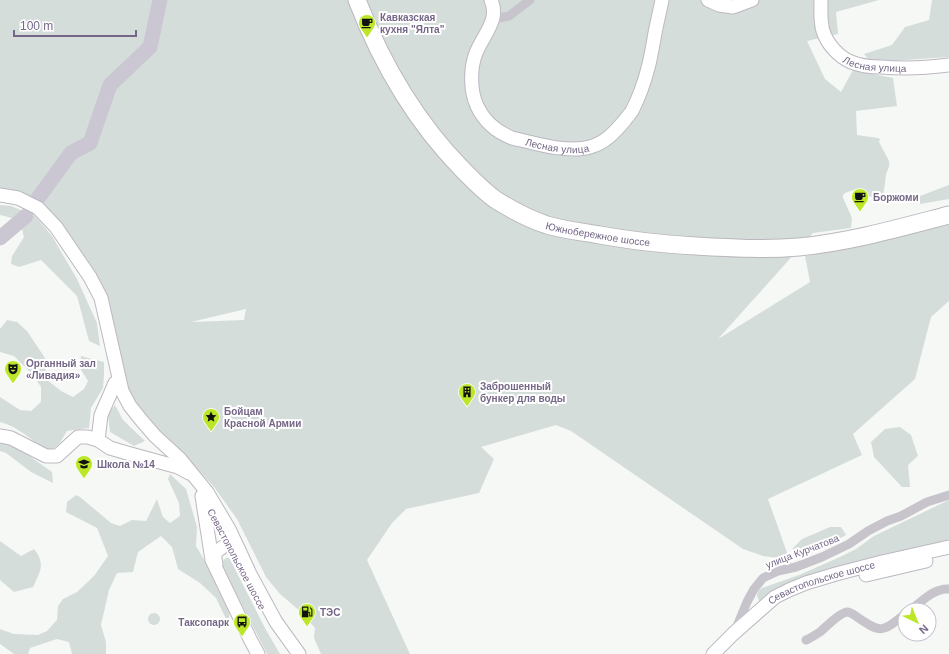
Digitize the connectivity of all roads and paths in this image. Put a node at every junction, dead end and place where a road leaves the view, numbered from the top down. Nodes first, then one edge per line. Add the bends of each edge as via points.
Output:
1 (357, 0) edge
2 (367, 0) edge
3 (491, 0) edge
4 (530, 0) edge
5 (662, 0) edge
6 (708, 0) edge
7 (752, 0) edge
8 (822, 0) edge
9 (493, 19) junction
10 (949, 65) edge
11 (0, 195) edge
12 (0, 201) edge
13 (949, 208) edge
14 (949, 215) edge
15 (859, 234) junction
16 (117, 382) junction
17 (0, 436) edge
18 (98, 440) junction
19 (178, 467) junction
20 (192, 474) junction
21 (949, 495) edge
22 (206, 498) junction
23 (949, 547) edge
24 (235, 549) junction
25 (949, 556) edge
26 (215, 565) junction
27 (949, 589) edge
28 (922, 602) edge
29 (897, 620) edge
30 (734, 638) junction
31 (806, 640) dead end
32 (258, 654) edge
33 (294, 654) edge
34 (299, 654) edge
35 (713, 654) edge
36 (722, 654) edge

1 - 15 highway, Южнобережное шоссе via 395,82 430,132 450,157 488,194 524,215 568,230 660,244 763,249 800,247
2 - 15 highway, Южнобережное шоссе via 400,72 439,129 490,185 521,207 578,226 660,236 762,242
3 - 9 main road via 494,8
4 - 9 street via 509,16
5 - 9 main road, Лесная улица via 648,69 632,112 617,130 589,148 550,147 512,138 491,126 482,114 473,94 473,64
6 - 7 main road via 733,7
8 - 10 main road, Лесная улица via 823,31 838,54 850,62 890,68
11 - 16 main road via 18,198 38,208 56,227 90,277 101,298
12 - 16 main road, Севастопольское шоссе via 26,209 55,234 94,292
13 - 15 highway, Южнобережное шоссе
14 - 15 highway, Южнобережное шоссе
16 - 18 main road via 101,414
16 - 19 main road, Севастопольское шоссе via 119,400 130,419
16 - 20 main road via 130,406 142,421
17 - 18 main road via 11,438 46,456 58,456 78,437 88,436
18 - 19 main road via 127,454
19 - 20 main road, Севастопольское шоссе
19 - 22 main road, Севастопольское шоссе
20 - 22 main road
21 - 30 street, улица Курчатова via 927,502 887,521 822,557 763,578 747,602
22 - 24 main road, Севастопольское шоссе
22 - 26 main road
23 - 30 main road, Севастопольское шоссе via 882,562 800,585 774,597
24 - 26 main road via 225,550 219,555
24 - 33 main road, Севастопольское шоссе via 272,623
24 - 34 main road via 276,622
25 - 30 main road, Севастопольское шоссе via 838,582 793,596 779,603 748,630
26 - 32 main road
27 - 28 street via 935,592
29 - 31 street via 883,629 875,628 852,613 846,612
30 - 35 main road, Севастопольское шоссе
30 - 36 main road, Севастопольское шоссе

